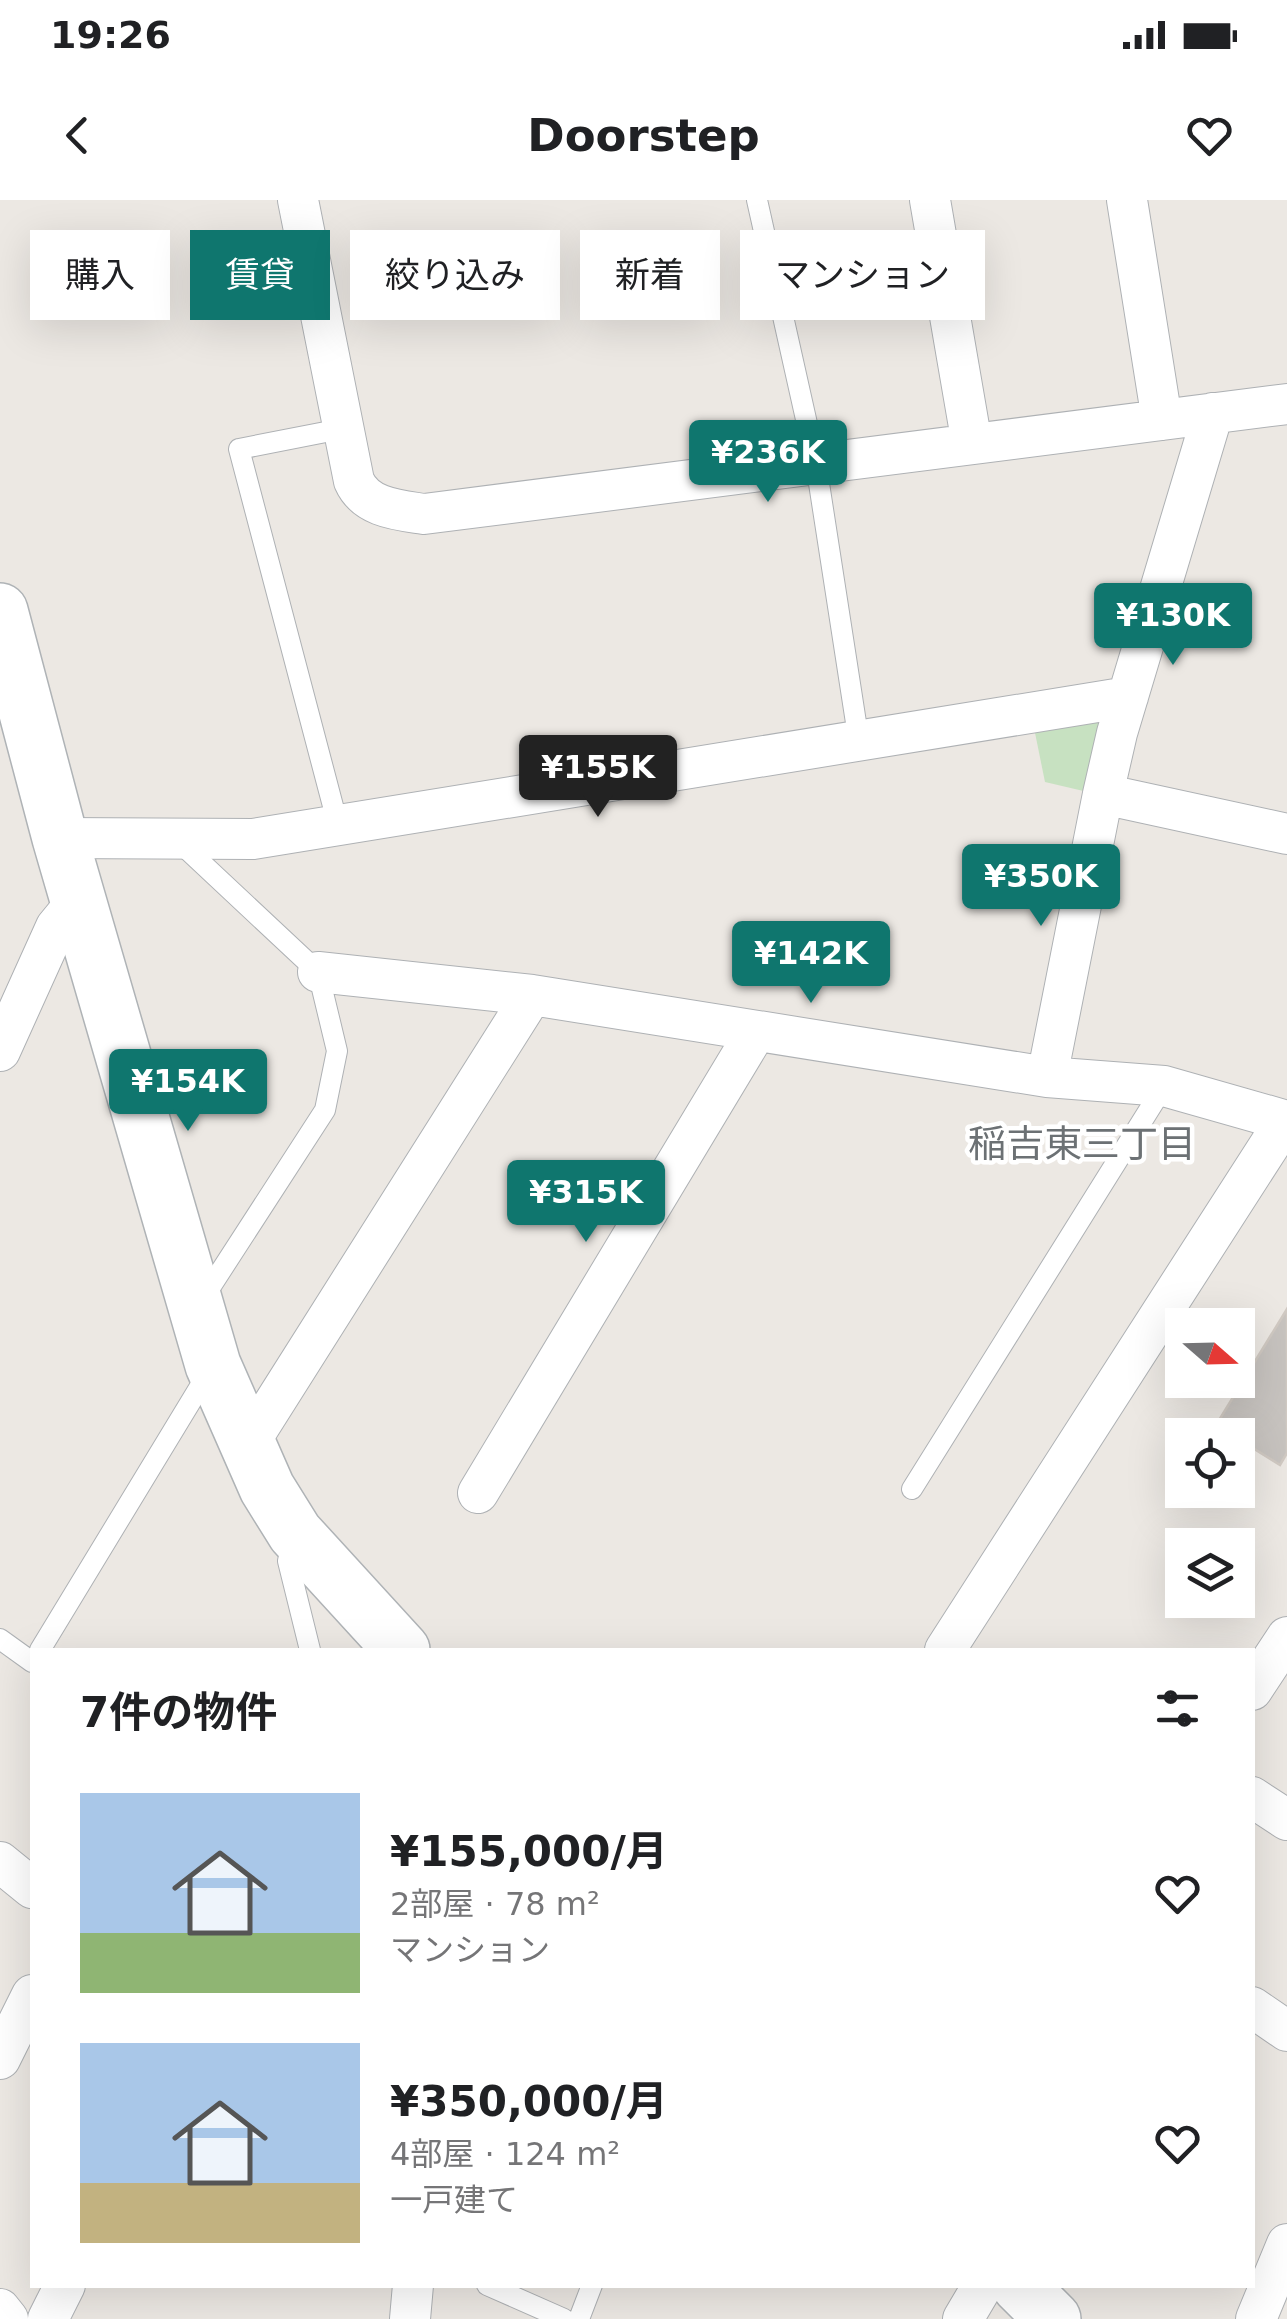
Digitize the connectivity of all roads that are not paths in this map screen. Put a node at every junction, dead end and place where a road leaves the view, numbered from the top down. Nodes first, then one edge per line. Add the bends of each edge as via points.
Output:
1 (298, 200) edge
2 (757, 200) edge
3 (930, 200) edge
4 (1127, 200) edge
5 (1287, 404) edge
6 (1213, 413) junction
7 (1162, 420) junction
8 (341, 429) junction
9 (972, 444) junction
10 (816, 464) junction
11 (0, 611) edge
12 (1128, 697) junction
13 (859, 742) junction
14 (1104, 794) junction
15 (338, 826) junction
16 (1287, 834) edge
17 (60, 838) junction
18 (176, 838) junction
19 (79, 899) junction
20 (318, 972) junction
21 (532, 996) junction
22 (755, 1033) junction
23 (0, 1052) edge
24 (1047, 1077) junction
25 (1164, 1086) junction
26 (1286, 1121) edge
27 (195, 1311) junction
28 (212, 1365) junction
29 (246, 1446) junction
30 (912, 1489) dead end
31 (478, 1493) dead end
32 (296, 1532) junction
33 (1287, 1637) edge
34 (0, 1639) edge
35 (41, 1648) edge
36 (310, 1648) edge
37 (400, 1648) edge
38 (946, 1648) edge
39 (30, 1661) edge
40 (1255, 1685) edge
41 (1255, 1798) edge
42 (1287, 1820) edge
43 (0, 1862) edge
44 (30, 1886) edge
45 (30, 1999) edge
46 (1255, 2009) edge
47 (1287, 2030) edge
48 (0, 2060) edge
49 (1287, 2244) edge
50 (64, 2288) edge
51 (412, 2288) edge
52 (494, 2288) edge
53 (591, 2288) edge
54 (981, 2288) edge
55 (1022, 2288) edge
56 (0, 2309) edge
57 (8, 2319) edge
58 (48, 2319) edge
59 (410, 2319) edge
60 (564, 2319) edge
61 (578, 2319) edge
62 (963, 2319) edge
63 (1053, 2319) edge
64 (1256, 2319) edge

1 - 8 street
2 - 10 lane
3 - 9 street
4 - 7 street
5 - 6 street
6 - 7 street
6 - 12 street
7 - 9 street
8 - 10 street via 359,493 382,506 424,514
8 - 15 lane via 238,450
9 - 10 street
10 - 13 lane
11 - 17 street
12 - 13 street
12 - 14 street
13 - 15 street
14 - 16 street
14 - 24 street
15 - 18 street via 253,838
17 - 18 street
17 - 19 street
18 - 20 lane
19 - 23 street via 56,928
19 - 27 street
20 - 21 street
20 - 27 lane via 336,1051 325,1110
21 - 22 street
21 - 29 street
22 - 24 street
22 - 31 street
24 - 25 street
25 - 26 street
25 - 30 lane
26 - 38 street
27 - 28 street
28 - 29 street
28 - 35 lane
29 - 32 street
32 - 36 lane via 288,1561
32 - 37 street
33 - 40 street
34 - 39 lane
41 - 42 street
43 - 44 street
45 - 48 street
46 - 47 street
49 - 64 street
50 - 58 street
51 - 59 street
52 - 60 lane
53 - 61 lane
54 - 62 street
55 - 63 street
56 - 57 street

